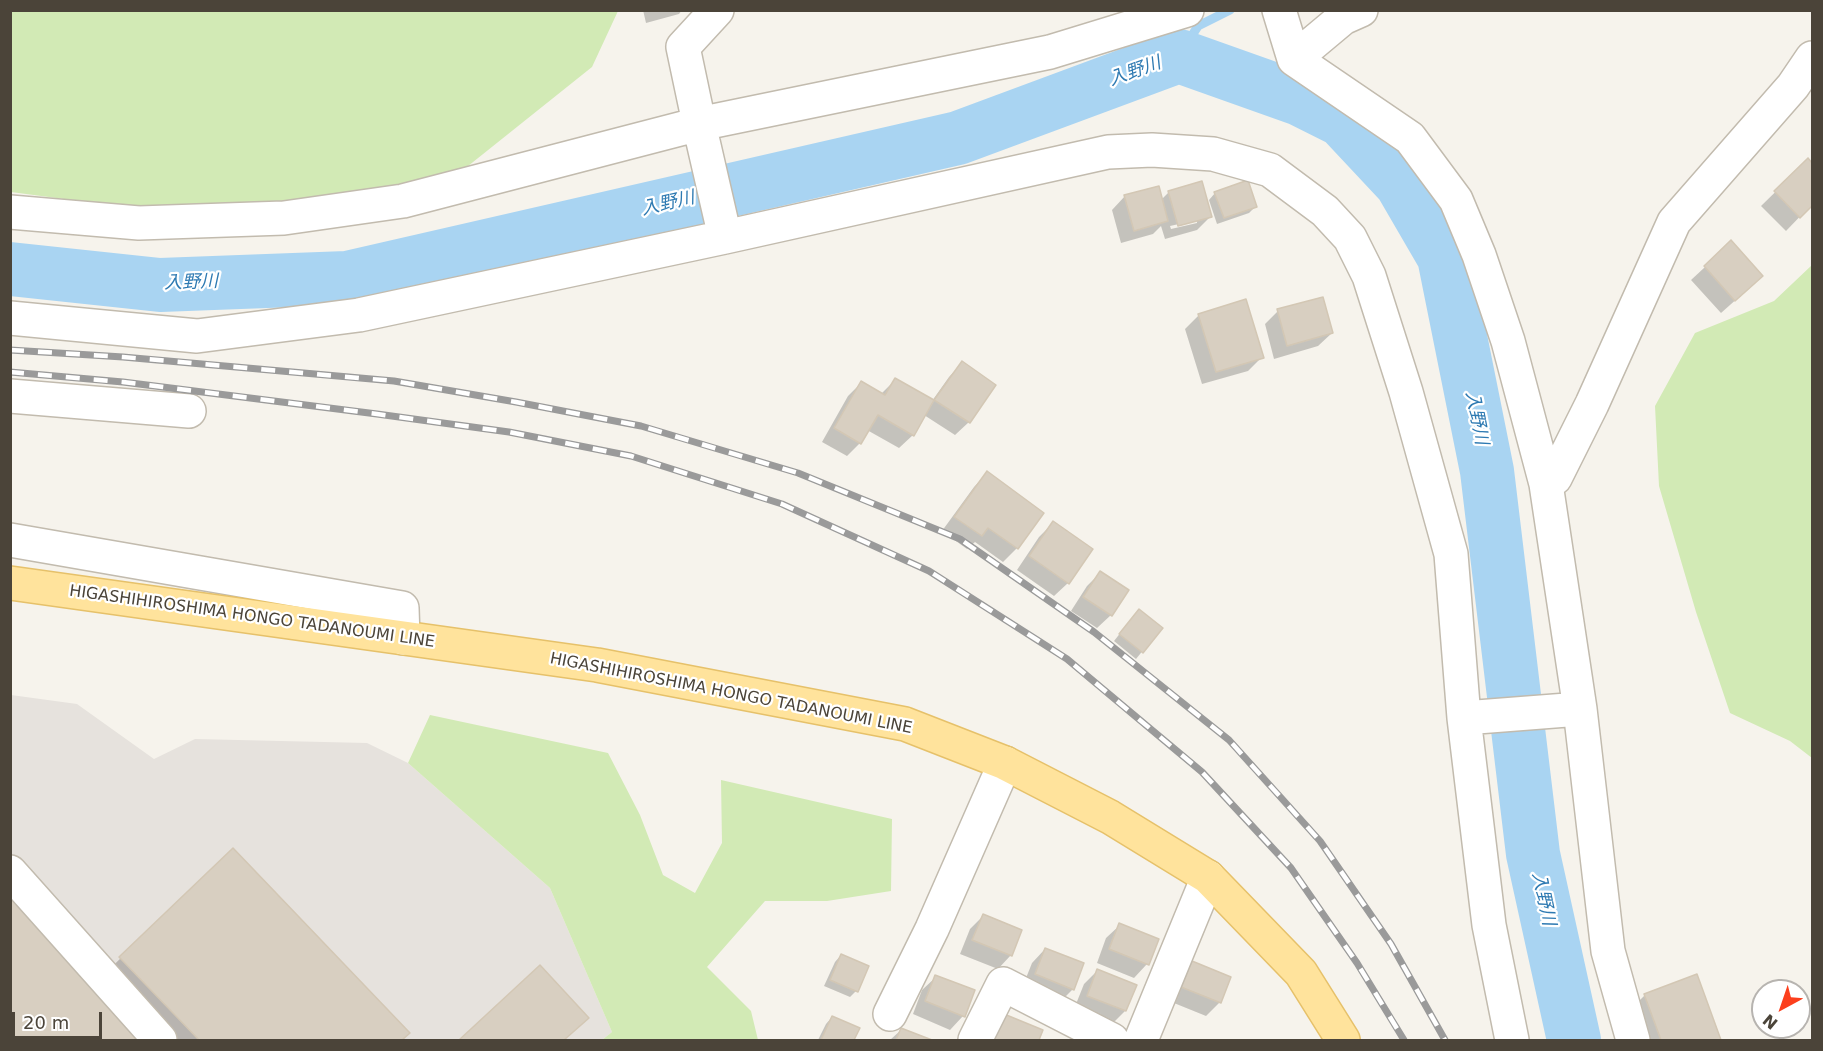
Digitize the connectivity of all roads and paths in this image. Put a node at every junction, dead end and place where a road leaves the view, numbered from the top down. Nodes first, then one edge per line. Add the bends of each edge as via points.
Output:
1 (717, 10) edge
2 (1187, 10) edge
3 (1361, 10) edge
4 (1287, 34) edge
5 (1812, 58) edge
6 (700, 131) junction
7 (10, 212) edge
8 (725, 237) junction
9 (10, 318) edge
10 (10, 396) edge
11 (189, 411) dead end
12 (1546, 484) junction
13 (10, 540) edge
14 (10, 583) edge
15 (403, 638) junction
16 (1580, 709) junction
17 (1464, 718) junction
18 (1005, 763) junction
19 (10, 872) edge
20 (1208, 877) junction
21 (890, 1014) dead end
22 (160, 1041) edge
23 (975, 1041) edge
24 (1112, 1041) edge
25 (1141, 1041) edge
26 (1343, 1041) edge
27 (1512, 1041) edge
28 (1633, 1041) edge

1 - 6 street via 683,47
2 - 6 street via 1050,52
3 - 4 street
4 - 12 street via 1410,138 1456,200 1508,341
5 - 12 street via 1793,86 1674,222 1592,404 1555,478
6 - 7 street via 403,201 284,218 139,223
6 - 8 street
8 - 9 street via 359,315 197,336
8 - 17 street via 1108,152 1214,154 1270,170 1325,211 1350,238 1369,276 1407,392 1451,554
10 - 11 street
12 - 16 street
13 - 15 street via 402,608
14 - 15 main road, HIGASHIHIROSHIMA HONGO TADANOUMI LINE
15 - 18 main road, HIGASHIHIROSHIMA HONGO TADANOUMI LINE via 597,665 905,724
16 - 17 street
16 - 28 street via 1608,951
17 - 27 street via 1490,925
18 - 20 main road, HIGASHIHIROSHIMA HONGO TADANOUMI LINE via 1110,817
18 - 21 street
19 - 22 street
20 - 25 street
20 - 26 main road, HIGASHIHIROSHIMA HONGO TADANOUMI LINE via 1301,973
23 - 24 street via 1003,984

